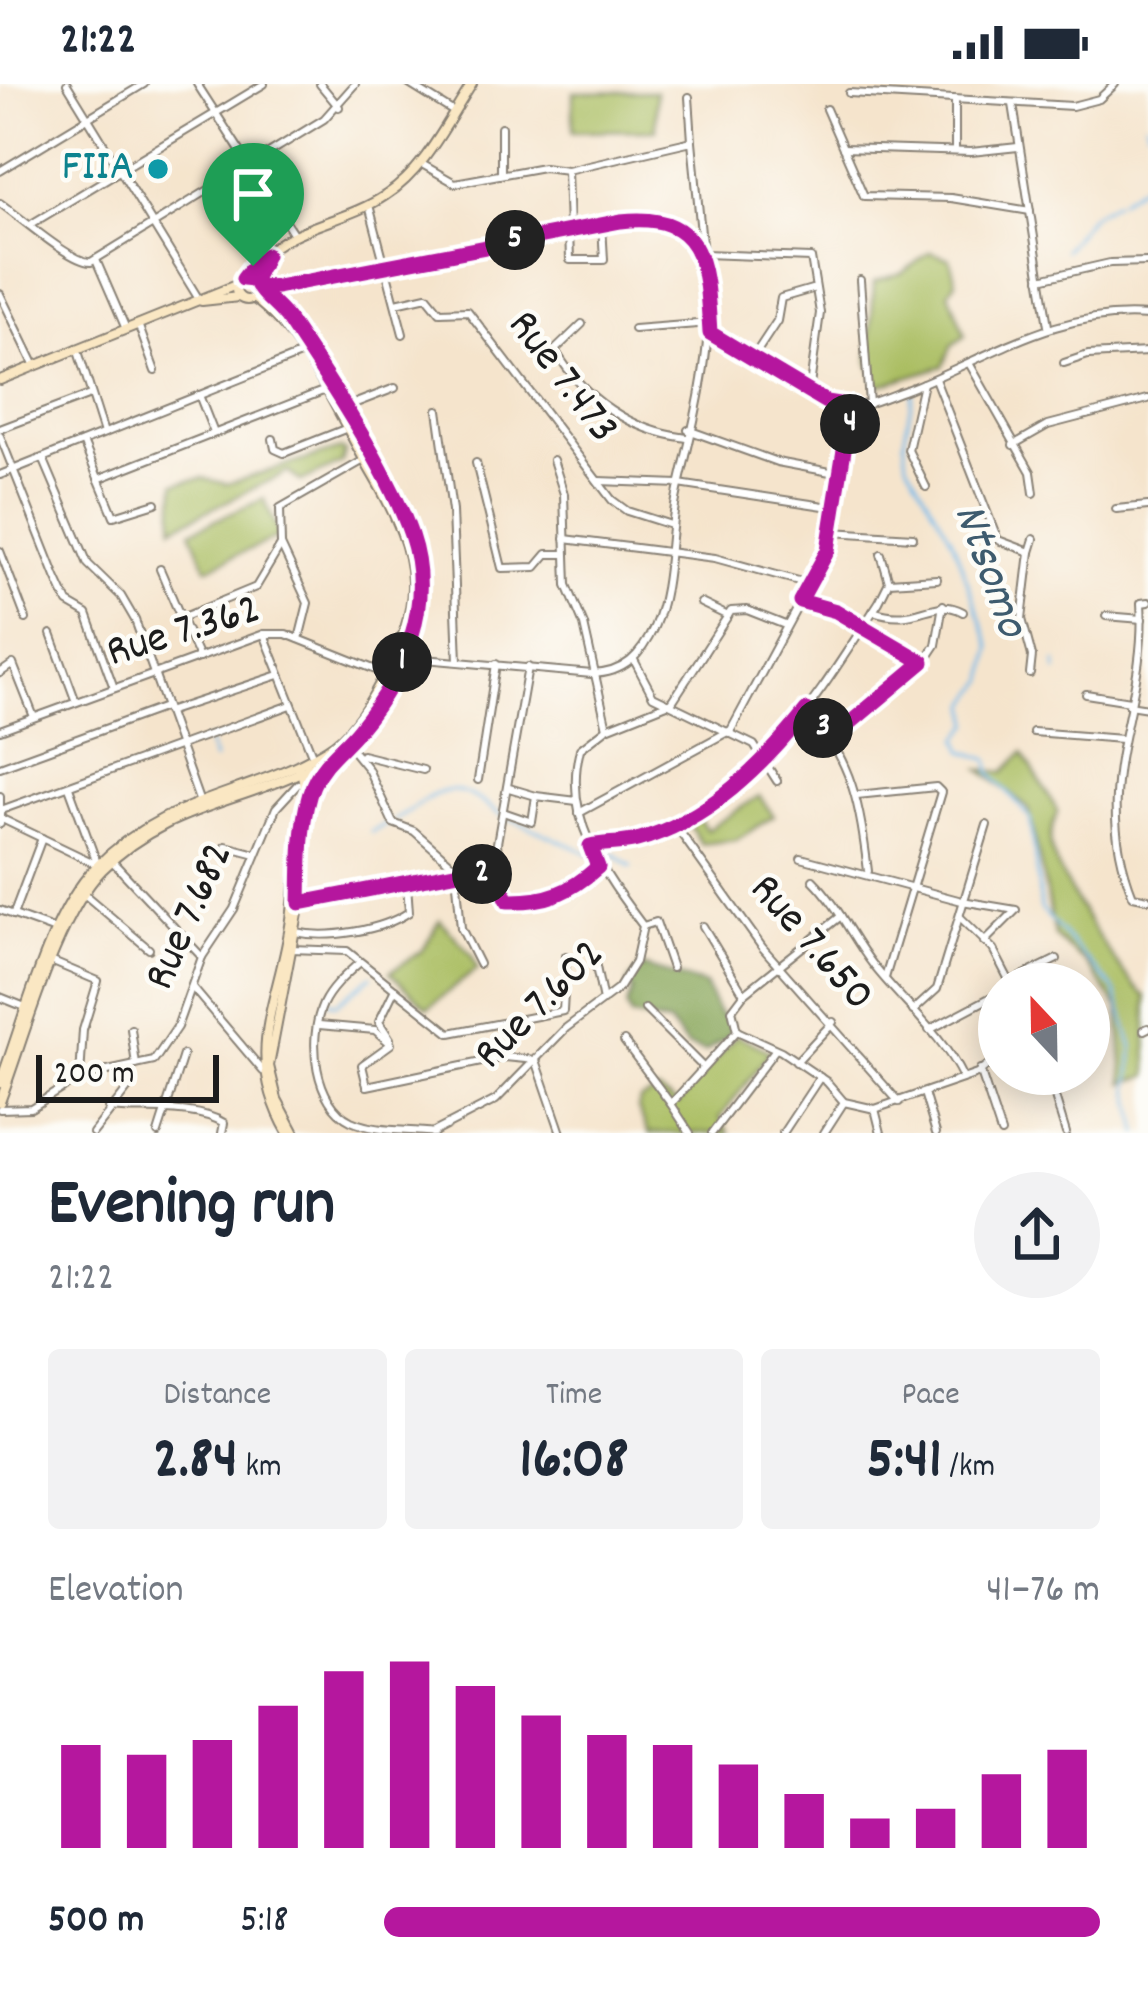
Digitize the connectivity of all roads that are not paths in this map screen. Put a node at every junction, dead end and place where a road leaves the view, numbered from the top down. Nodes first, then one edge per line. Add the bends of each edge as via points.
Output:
1 (67, 84) edge
2 (144, 84) edge
3 (197, 84) edge
4 (264, 84) edge
5 (320, 84) edge
6 (355, 84) edge
7 (410, 84) edge
8 (472, 84) edge
9 (1115, 84) edge
10 (849, 93) dead end
11 (689, 97) dead end
12 (955, 101) junction
13 (1013, 104) junction
14 (339, 107) junction
15 (826, 109) dead end
16 (454, 112) junction
17 (215, 114) junction
18 (87, 117) junction
19 (501, 127) dead end
20 (692, 141) junction
21 (1018, 147) junction
22 (843, 148) junction
23 (955, 152) junction
24 (420, 164) junction
25 (246, 165) junction
26 (567, 170) junction
27 (0, 171) edge
28 (121, 171) junction
29 (501, 175) junction
30 (0, 203) edge
31 (369, 205) junction
32 (1030, 211) junction
33 (33, 223) junction
34 (153, 225) junction
35 (602, 225) junction
36 (572, 230) junction
37 (293, 233) junction
38 (704, 259) junction
39 (96, 260) junction
40 (1148, 262) edge
41 (387, 268) junction
42 (1039, 279) junction
43 (860, 280) dead end
44 (250, 286) junction
45 (812, 289) junction
46 (0, 294) edge
47 (200, 302) junction
48 (396, 303) junction
49 (1148, 316) edge
50 (710, 323) junction
51 (138, 324) junction
52 (582, 324) dead end
53 (1048, 326) junction
54 (126, 329) junction
55 (634, 329) dead end
56 (710, 333) junction
57 (403, 334) dead end
58 (77, 348) junction
59 (1148, 352) edge
60 (302, 354) junction
61 (752, 359) junction
62 (969, 363) junction
63 (1064, 363) dead end
64 (34, 366) junction
65 (155, 371) dead end
66 (934, 379) junction
67 (0, 380) edge
68 (923, 383) junction
69 (395, 388) dead end
70 (323, 391) junction
71 (809, 393) junction
72 (90, 395) junction
73 (199, 395) junction
74 (1148, 399) edge
75 (869, 404) junction
76 (851, 406) junction
77 (342, 409) junction
78 (438, 410) dead end
79 (345, 429) junction
80 (0, 432) edge
81 (104, 433) junction
82 (214, 434) junction
83 (688, 434) junction
84 (273, 439) dead end
85 (83, 442) junction
86 (1013, 445) junction
87 (44, 458) junction
88 (364, 460) junction
89 (553, 460) dead end
90 (476, 463) dead end
91 (13, 470) junction
92 (841, 474) junction
93 (0, 475) edge
94 (98, 479) junction
95 (599, 481) junction
96 (679, 484) junction
97 (926, 487) dead end
98 (1034, 493) dead end
99 (156, 503) dead end
100 (1148, 506) edge
101 (837, 508) junction
102 (1116, 509) dead end
103 (671, 525) junction
104 (832, 532) junction
105 (913, 537) dead end
106 (565, 539) junction
107 (1034, 539) dead end
108 (281, 545) junction
109 (0, 551) edge
110 (1030, 552) junction
111 (670, 553) junction
112 (564, 554) junction
113 (880, 554) dead end
114 (160, 569) dead end
115 (937, 579) dead end
116 (889, 582) junction
117 (806, 583) junction
118 (800, 601) junction
119 (1148, 602) edge
120 (701, 603) dead end
121 (944, 605) junction
122 (873, 611) junction
123 (963, 612) dead end
124 (728, 616) junction
125 (1106, 616) dead end
126 (182, 618) junction
127 (26, 619) dead end
128 (1142, 619) junction
129 (785, 625) junction
130 (863, 625) junction
131 (51, 634) dead end
132 (264, 634) junction
133 (298, 639) junction
134 (1145, 648) edge
135 (401, 656) junction
136 (199, 658) junction
137 (634, 660) junction
138 (458, 661) junction
139 (923, 662) junction
140 (496, 664) junction
141 (528, 667) junction
142 (0, 673) edge
143 (154, 674) junction
144 (386, 674) junction
145 (592, 674) junction
146 (1030, 674) dead end
147 (280, 675) junction
148 (114, 688) junction
149 (1086, 694) dead end
150 (76, 702) junction
151 (672, 702) junction
152 (1129, 703) junction
153 (291, 705) junction
154 (1148, 708) edge
155 (166, 710) junction
156 (807, 710) junction
157 (34, 717) junction
158 (607, 728) junction
159 (0, 730) edge
160 (730, 730) junction
161 (1033, 732) dead end
162 (831, 739) junction
163 (1122, 739) junction
164 (346, 742) junction
165 (180, 744) junction
166 (360, 755) junction
167 (330, 756) junction
168 (767, 760) junction
169 (305, 763) junction
170 (0, 767) edge
171 (423, 770) dead end
172 (284, 776) junction
173 (478, 780) dead end
174 (777, 781) dead end
175 (69, 788) junction
176 (305, 788) junction
177 (509, 788) junction
178 (857, 795) junction
179 (0, 796) edge
180 (536, 796) junction
181 (199, 800) junction
182 (577, 801) junction
183 (503, 812) junction
184 (579, 813) junction
185 (1, 818) edge
186 (675, 825) junction
187 (987, 825) dead end
188 (42, 838) junction
189 (226, 846) dead end
190 (590, 846) junction
191 (256, 854) junction
192 (801, 858) dead end
193 (112, 861) junction
194 (98, 865) junction
195 (598, 867) junction
196 (870, 872) junction
197 (458, 873) junction
198 (496, 873) junction
199 (813, 880) dead end
200 (407, 884) junction
201 (912, 888) junction
202 (84, 894) junction
203 (1148, 899) edge
204 (962, 901) junction
205 (300, 903) junction
206 (0, 910) edge
207 (13, 915) junction
208 (841, 916) junction
209 (960, 917) junction
210 (643, 926) junction
211 (703, 926) dead end
212 (58, 931) junction
213 (292, 932) junction
214 (984, 942) junction
215 (291, 949) junction
216 (149, 950) dead end
217 (566, 956) dead end
218 (202, 957) junction
219 (594, 957) dead end
220 (1057, 959) dead end
221 (53, 962) junction
222 (360, 962) junction
223 (1003, 963) edge
224 (1050, 963) edge
225 (479, 964) dead end
226 (780, 965) junction
227 (672, 968) dead end
228 (885, 978) junction
229 (192, 986) junction
230 (395, 989) junction
231 (744, 994) junction
232 (0, 998) edge
233 (603, 1001) junction
234 (978, 1004) edge
235 (28, 1008) junction
236 (645, 1009) dead end
237 (563, 1011) junction
238 (913, 1011) junction
239 (575, 1022) junction
240 (833, 1022) junction
241 (319, 1025) junction
242 (131, 1029) dead end
243 (929, 1030) junction
244 (736, 1031) junction
245 (393, 1041) dead end
246 (624, 1041) dead end
247 (776, 1049) junction
248 (183, 1055) dead end
249 (536, 1060) junction
250 (796, 1062) junction
251 (136, 1065) junction
252 (703, 1066) junction
253 (263, 1071) junction
254 (978, 1071) edge
255 (80, 1077) junction
256 (820, 1078) junction
257 (963, 1078) junction
258 (0, 1083) edge
259 (130, 1086) dead end
260 (924, 1093) junction
261 (988, 1095) edge
262 (1054, 1095) edge
263 (844, 1102) junction
264 (899, 1102) junction
265 (671, 1104) junction
266 (0, 1106) edge
267 (108, 1108) junction
268 (875, 1109) junction
269 (164, 1114) junction
270 (373, 1132) edge
271 (93, 1133) edge
272 (158, 1133) edge
273 (222, 1133) edge
274 (291, 1133) edge
275 (433, 1133) edge
276 (561, 1133) edge
277 (690, 1133) edge
278 (712, 1133) edge
279 (783, 1133) edge
280 (825, 1133) edge
281 (881, 1133) edge
282 (935, 1133) edge
283 (1001, 1133) edge
284 (1066, 1133) edge

1 - 18 street
2 - 18 street
3 - 17 street
4 - 17 street
5 - 14 street
6 - 14 street
7 - 16 street
8 - 16 main road
9 - 13 street via 1084,105
10 - 12 street
11 - 20 street
12 - 13 street
12 - 23 street
13 - 21 street
14 - 25 street
15 - 22 street
16 - 24 main road
17 - 25 street
17 - 28 street
18 - 27 street
18 - 28 street
19 - 29 street
20 - 26 street
20 - 38 street
21 - 23 street
21 - 32 street
22 - 23 street
22 - 32 street via 864,196
24 - 29 street via 455,182
24 - 31 main road
25 - 34 street
25 - 37 street
26 - 29 street
26 - 36 street
28 - 33 street
28 - 34 street
30 - 33 street
31 - 37 main road
31 - 41 street
32 - 42 street
33 - 39 street via 76,261
34 - 39 street
34 - 47 street
35 - 36 street
35 - 36 street via 600,263 570,260
35 - 38 street via 666,222
36 - 41 street
37 - 44 main road via 266,255
38 - 45 street via 811,258
38 - 50 street
39 - 54 street
40 - 42 street
41 - 44 street
41 - 48 street
42 - 53 street
43 - 75 street
44 - 47 main road
44 - 47 main road via 239,297
44 - 60 main road
44 - 77 main road via 284,314
45 - 61 street via 781,298 777,321
45 - 71 street via 820,340
46 - 64 street
47 - 51 main road
48 - 57 street
48 - 95 street, Rue 7.473 via 427,296 440,312 468,311
49 - 53 street via 1096,314
50 - 55 street
50 - 56 street
51 - 54 main road
51 - 65 street
52 - 83 street via 555,350 563,364 628,424
53 - 62 street
54 - 58 main road
56 - 61 street
56 - 83 street
58 - 64 main road
58 - 72 street
59 - 63 street
60 - 70 main road
60 - 73 street
61 - 71 street
62 - 66 street
62 - 86 street
64 - 67 main road
66 - 68 street
66 - 110 street via 998,540
68 - 75 street
68 - 97 street via 908,449
69 - 77 street
70 - 79 main road
70 - 82 street
71 - 76 street
72 - 80 street
72 - 81 street
73 - 81 street
73 - 82 street
74 - 86 street via 1059,422
75 - 76 street
76 - 92 street
77 - 135 main road via 402,512 416,553 419,608
78 - 138 street
79 - 84 street via 284,452
79 - 88 main road
80 - 91 street
81 - 85 street
82 - 94 street
83 - 92 street
83 - 96 street
85 - 87 street
85 - 94 street
86 - 98 street
87 - 91 street
87 - 143 street via 88,564 128,608
88 - 108 street via 280,508
88 - 135 main road via 396,515 412,564 413,608
89 - 106 street
90 - 112 street via 502,568 536,567 547,554
91 - 93 street
91 - 148 street via 62,590 87,614
92 - 101 street
94 - 99 street via 114,516
95 - 96 street
95 - 103 street, Rue 7.473 via 627,511
96 - 101 street
96 - 103 street
100 - 102 street
101 - 104 street
103 - 111 street
104 - 105 street
104 - 117 street
106 - 111 street
106 - 112 street
107 - 110 street
108 - 126 street via 256,586
108 - 133 street via 308,603
109 - 127 street
110 - 146 street via 1022,619
111 - 117 street
111 - 137 street via 654,627
112 - 145 street
113 - 116 street
114 - 126 street
115 - 116 street
116 - 122 street
117 - 118 street
118 - 129 street
118 - 130 street
119 - 128 street via 1141,603
120 - 124 street
121 - 122 street via 906,619
121 - 123 street
121 - 139 street via 936,645
122 - 130 street
124 - 129 street via 747,610
124 - 151 street
125 - 128 street
126 - 136 street
128 - 134 street
129 - 160 street
130 - 139 street
130 - 156 street
131 - 150 street
132 - 133 street, Rue 7.362
132 - 136 street, Rue 7.362
132 - 147 street
133 - 144 street, Rue 7.362
134 - 152 street
135 - 138 street
135 - 144 main road
135 - 164 main road
136 - 143 street, Rue 7.362
137 - 145 street
137 - 151 street via 653,696
138 - 140 street
139 - 162 street
140 - 141 street
140 - 173 street
141 - 145 street
141 - 177 street
142 - 157 street via 13,664
143 - 148 street, Rue 7.362
143 - 155 street
144 - 169 main road via 350,730
145 - 158 street
147 - 153 street
147 - 155 street
148 - 150 street, Rue 7.362
149 - 152 street
150 - 157 street, Rue 7.362
151 - 158 street
151 - 160 street
152 - 154 street
152 - 163 street
153 - 165 street
153 - 169 street
155 - 165 street
155 - 170 street
156 - 162 street
156 - 168 street
157 - 159 street, Rue 7.362
158 - 182 street, Rue 7.602 via 580,749
160 - 168 street
160 - 184 street
161 - 163 street
162 - 178 street
163 - 203 street via 1118,847 1133,896
164 - 166 street
164 - 167 main road
165 - 175 street
165 - 181 street
166 - 171 street
166 - 197 street via 393,824 414,831
167 - 169 main road
167 - 176 main road
168 - 174 street
168 - 186 street
169 - 172 main road
169 - 176 main road
169 - 181 main road
172 - 176 main road
172 - 193 main road via 179,814
175 - 185 street
175 - 194 street
176 - 191 street, Rue 7.682 via 276,808
176 - 205 main road
176 - 213 main road
177 - 180 street
177 - 183 street
178 - 196 street
178 - 201 street via 941,792
179 - 185 street
180 - 182 street
180 - 183 street via 532,821
181 - 194 main road via 140,829
182 - 184 street, Rue 7.602
183 - 198 street
184 - 190 street, Rue 7.602
185 - 188 street
186 - 190 street
186 - 226 street, Rue 7.650
187 - 204 street
188 - 194 street
188 - 207 street
189 - 191 street
190 - 195 street, Rue 7.602
191 - 218 street, Rue 7.682
192 - 196 street
193 - 202 main road
193 - 218 street
194 - 212 main road
195 - 198 street via 571,891 537,902 503,899
195 - 210 street, Rue 7.602
196 - 201 street
197 - 198 street
197 - 200 street
197 - 225 street via 461,928
199 - 208 street
200 - 205 street
200 - 213 street via 409,912 396,921 316,937
201 - 204 street
201 - 228 street
202 - 216 street
202 - 221 main road
204 - 209 street
204 - 214 street via 1016,910
205 - 213 main road
206 - 207 street
207 - 212 street
208 - 226 street
208 - 228 street
209 - 214 street
209 - 238 street via 937,989
210 - 227 street via 656,922
210 - 233 street, Rue 7.602 via 632,970
211 - 231 street
212 - 235 main road
213 - 215 main road
213 - 253 main road via 267,1018
214 - 223 street
215 - 222 street via 347,951
215 - 274 main road via 269,1066
217 - 237 street
218 - 229 street, Rue 7.682
219 - 233 street
220 - 224 street
221 - 255 street via 96,977 99,986 83,1030
221 - 266 main road
222 - 230 street
222 - 241 street via 322,1004
226 - 231 street
226 - 240 street, Rue 7.650
228 - 238 street
229 - 251 street, Rue 7.682 via 172,1037 154,1060
229 - 253 street
230 - 237 street via 450,1033
230 - 245 street via 378,1025
231 - 244 street via 732,1010
232 - 235 street
233 - 239 street, Rue 7.602
234 - 243 street
235 - 258 main road
236 - 252 street
237 - 239 street
238 - 243 street
239 - 249 street, Rue 7.602
240 - 250 street
240 - 264 street, Rue 7.650
241 - 249 street via 375,1030 391,1044 362,1065 367,1086 506,1057
241 - 270 street via 329,1104
242 - 251 street
243 - 257 street
244 - 247 street
244 - 252 street
246 - 265 street
247 - 250 street
247 - 278 street
248 - 269 street
249 - 275 street, Rue 7.602 via 496,1100
249 - 276 street
250 - 256 street
251 - 255 street
252 - 265 street
253 - 274 main road
254 - 257 street
255 - 266 street via 32,1108
256 - 263 street
256 - 279 street
257 - 260 street
259 - 267 street
260 - 264 street
260 - 282 street
261 - 283 street
262 - 284 street
263 - 268 street
263 - 280 street
264 - 268 street
265 - 277 street
267 - 269 street
267 - 271 street
268 - 281 street
269 - 272 street
269 - 273 street via 216,1118
270 - 275 street

